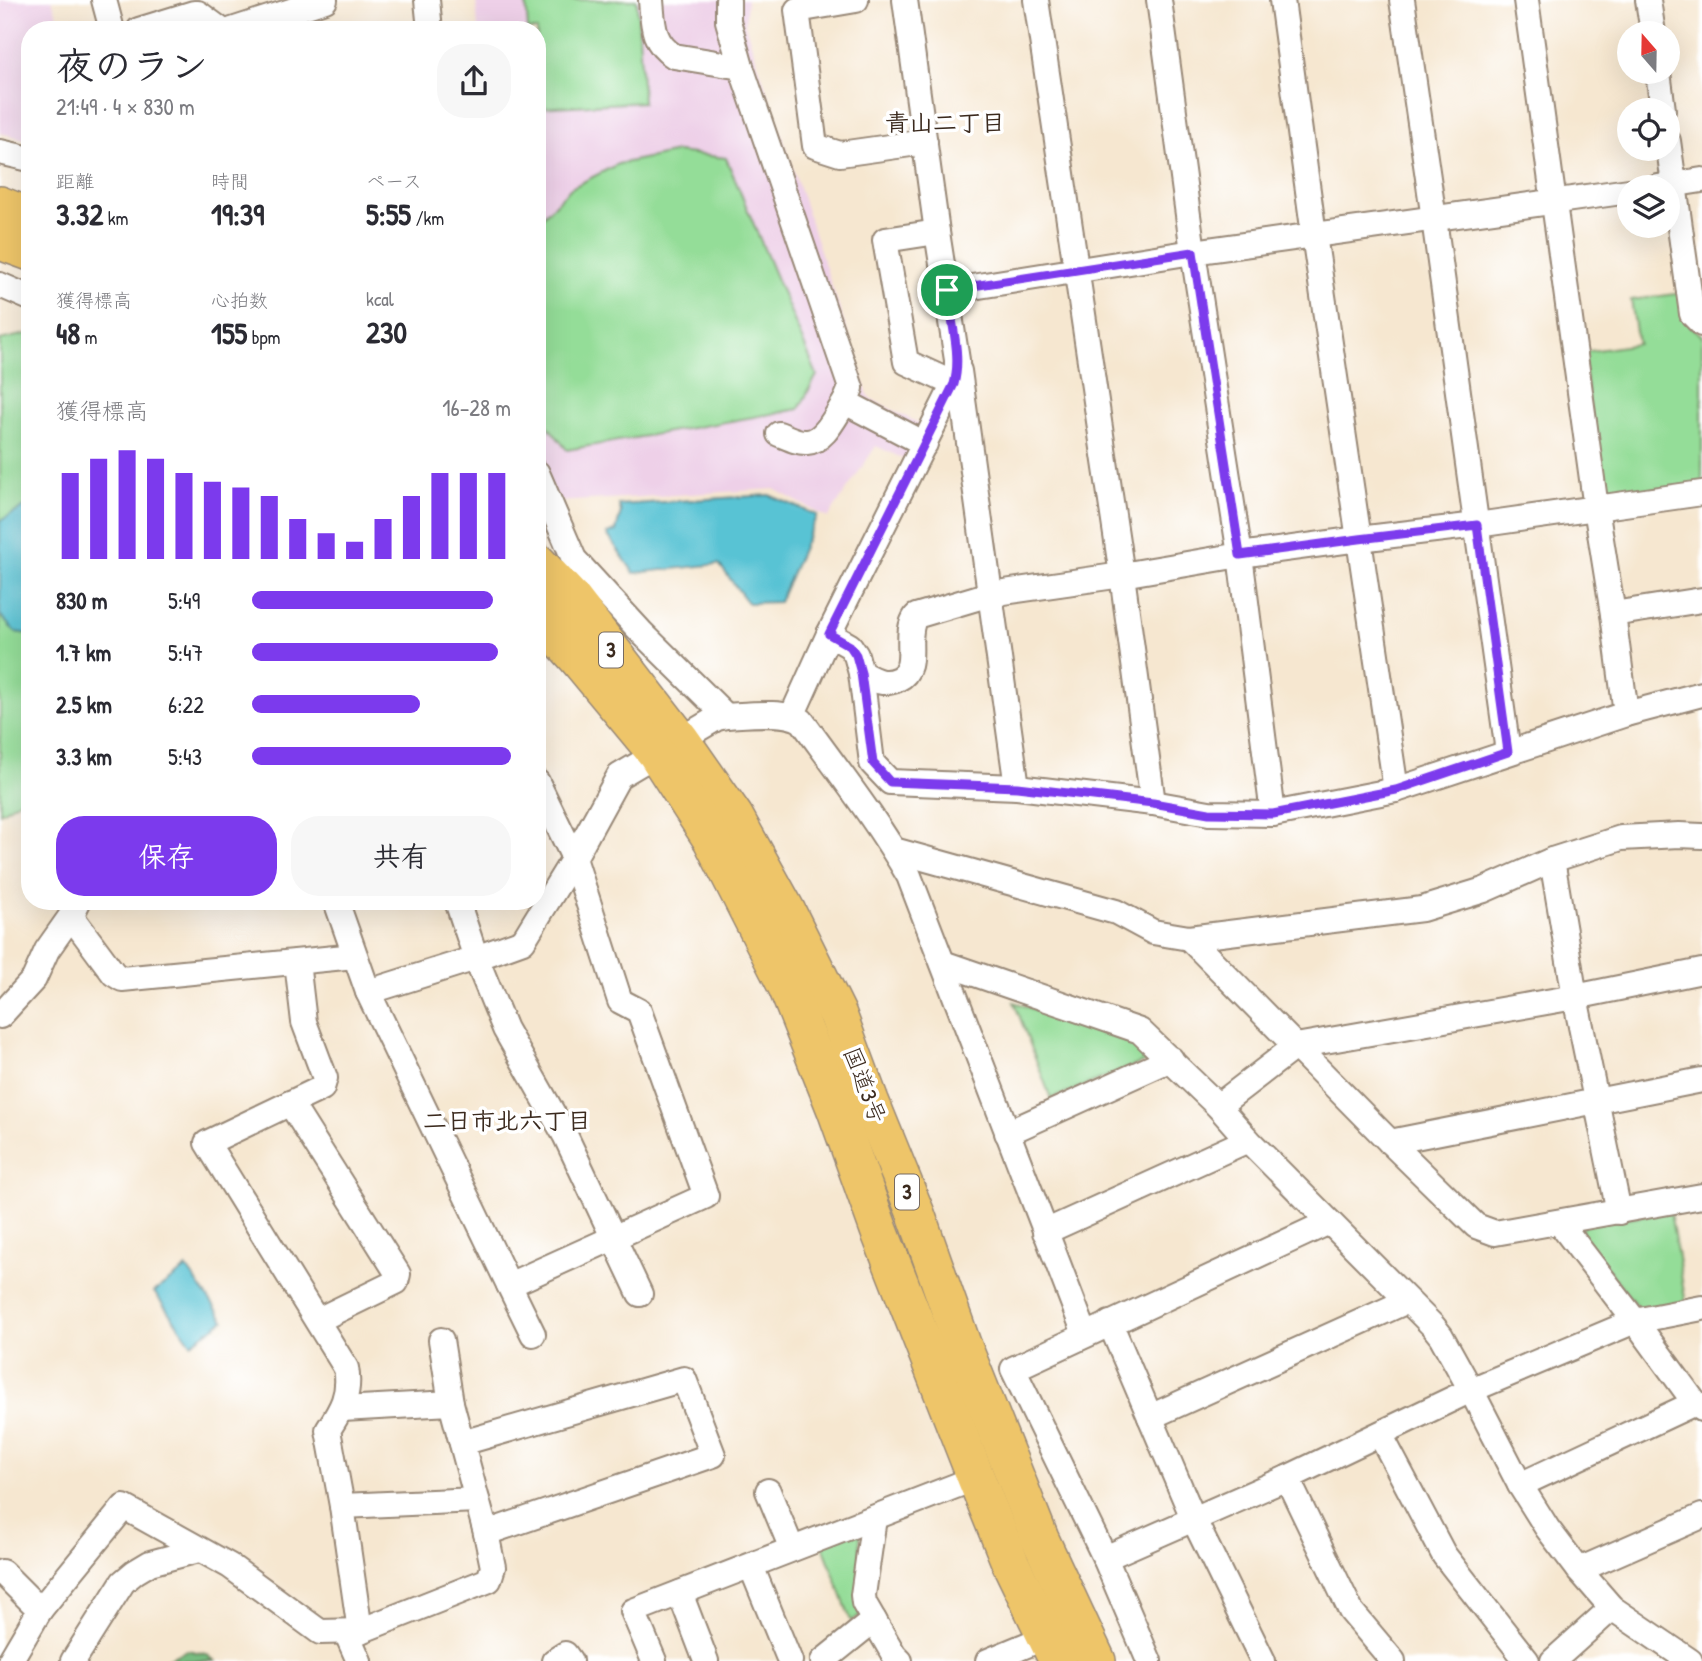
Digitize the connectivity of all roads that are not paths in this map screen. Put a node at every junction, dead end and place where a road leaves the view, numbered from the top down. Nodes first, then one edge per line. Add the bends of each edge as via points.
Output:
1 (104, 0) edge
2 (325, 0) edge
3 (428, 0) edge
4 (651, 0) edge
5 (728, 0) edge
6 (856, 0) edge
7 (905, 0) edge
8 (1036, 0) edge
9 (1159, 0) edge
10 (1282, 0) edge
11 (1402, 0) edge
12 (1526, 0) edge
13 (1648, 0) edge
14 (110, 21) edge
15 (168, 21) edge
16 (208, 21) edge
17 (260, 21) edge
18 (429, 21) edge
19 (1651, 21) edge
20 (741, 66) junction
21 (925, 142) junction
22 (0, 152) edge
23 (21, 157) edge
24 (1702, 180) edge
25 (1680, 184) edge
26 (1617, 193) edge
27 (1554, 203) junction
28 (0, 205) edge
29 (21, 213) edge
30 (1434, 219) junction
31 (937, 232) junction
32 (1314, 235) junction
33 (1676, 238) edge
34 (0, 241) edge
35 (21, 249) edge
36 (1193, 252) junction
37 (1077, 269) junction
38 (0, 285) edge
39 (947, 290) junction
40 (21, 294) edge
41 (1702, 324) edge
42 (956, 372) junction
43 (845, 402) junction
44 (779, 434) dead end
45 (925, 444) junction
46 (1702, 493) edge
47 (546, 495) edge
48 (1596, 508) junction
49 (1477, 525) junction
50 (546, 530) edge
51 (1359, 539) junction
52 (1240, 555) junction
53 (574, 559) junction
54 (546, 572) edge
55 (1122, 575) junction
56 (990, 594) junction
57 (1702, 600) edge
58 (1613, 614) junction
59 (546, 626) edge
60 (829, 634) junction
61 (861, 673) junction
62 (1702, 694) edge
63 (1626, 714) junction
64 (726, 716) junction
65 (792, 716) junction
66 (668, 747) junction
67 (1508, 752) junction
68 (1017, 787) junction
69 (1396, 790) junction
70 (546, 800) edge
71 (1153, 803) junction
72 (1273, 814) junction
73 (1702, 836) edge
74 (894, 850) junction
75 (574, 858) junction
76 (1552, 860) junction
77 (546, 904) edge
78 (74, 910) edge
79 (76, 910) edge
80 (339, 910) edge
81 (460, 910) edge
82 (542, 910) edge
83 (1189, 938) junction
84 (355, 956) junction
85 (476, 958) junction
86 (297, 962) junction
87 (943, 962) junction
88 (1702, 971) edge
89 (368, 992) junction
90 (1575, 997) junction
91 (0, 1016) edge
92 (1296, 1046) junction
93 (1171, 1059) junction
94 (1702, 1080) edge
95 (1596, 1100) junction
96 (290, 1103) junction
97 (1218, 1107) junction
98 (1007, 1132) junction
99 (1248, 1140) junction
100 (1390, 1142) junction
101 (1702, 1196) edge
102 (1619, 1212) junction
103 (1329, 1222) junction
104 (1559, 1222) junction
105 (1045, 1232) junction
106 (613, 1238) junction
107 (509, 1286) junction
108 (640, 1294) dead end
109 (1407, 1301) junction
110 (1702, 1308) edge
111 (318, 1320) junction
112 (1635, 1321) junction
113 (1110, 1323) junction
114 (533, 1334) dead end
115 (1085, 1334) junction
116 (441, 1340) dead end
117 (1471, 1390) junction
118 (451, 1403) junction
119 (1699, 1406) edge
120 (342, 1409) junction
121 (1150, 1417) junction
122 (1380, 1434) junction
123 (462, 1443) junction
124 (976, 1478) junction
125 (1287, 1478) junction
126 (1520, 1485) junction
127 (768, 1491) dead end
128 (477, 1500) junction
129 (342, 1506) junction
130 (1702, 1516) edge
131 (874, 1518) junction
132 (1194, 1520) junction
133 (486, 1533) junction
134 (199, 1549) junction
135 (792, 1549) junction
136 (1105, 1558) junction
137 (751, 1566) junction
138 (1579, 1570) junction
139 (0, 1573) edge
140 (680, 1593) junction
141 (1612, 1608) junction
142 (40, 1610) junction
143 (874, 1620) junction
144 (1079, 1624) junction
145 (353, 1631) junction
146 (1036, 1652) edge
147 (10, 1661) edge
148 (73, 1661) edge
149 (359, 1661) edge
150 (554, 1661) edge
151 (569, 1661) edge
152 (654, 1661) edge
153 (706, 1661) edge
154 (790, 1661) edge
155 (823, 1661) edge
156 (900, 1661) edge
157 (988, 1661) edge
158 (1097, 1661) edge
159 (1149, 1661) edge
160 (1264, 1661) edge
161 (1393, 1661) edge
162 (1527, 1661) edge
163 (1553, 1661) edge
164 (1690, 1661) edge

1 - 14 street
2 - 17 street
3 - 18 street
4 - 20 street via 653,26 666,51
5 - 20 street
6 - 21 street via 797,10 815,146 840,154
7 - 21 street
8 - 37 street
9 - 36 street
10 - 32 street
11 - 30 street
12 - 27 street
13 - 19 street
15 - 16 street via 198,13
20 - 43 street via 851,388
21 - 31 street
22 - 23 street
24 - 25 street
26 - 27 street
27 - 30 street
27 - 48 street
28 - 29 highway
30 - 32 street
30 - 49 street
31 - 39 street
31 - 42 street via 885,240 905,362
32 - 36 street
32 - 51 street
33 - 41 street via 1692,314
34 - 35 highway
36 - 37 street
36 - 52 street
37 - 39 street
37 - 55 street
38 - 40 street
39 - 42 street
42 - 45 street
42 - 56 street
43 - 44 street via 818,439 806,442
43 - 45 street
45 - 60 street
46 - 48 street
47 - 53 street
48 - 49 street
48 - 58 street
49 - 51 street
49 - 67 street
50 - 53 street
51 - 52 street
51 - 69 street
52 - 55 street
52 - 72 street
53 - 64 street
54 - 66 highway, 国道3号 / 3 via 572,599
55 - 56 street
55 - 71 street
56 - 61 street via 916,617 910,626 910,665 900,678 879,683
56 - 68 street
57 - 58 street
58 - 63 street
59 - 66 highway, 国道3号 / 3
60 - 61 street via 854,650
60 - 65 street
61 - 68 street via 873,763 890,782
62 - 63 street
63 - 67 street
64 - 65 street
64 - 66 street
65 - 74 street via 802,721
66 - 75 street via 619,776
66 - 124 highway, 国道3号 / 3 via 787,987
66 - 144 highway, 国道3号 / 3 via 734,816 838,1015 967,1356
67 - 69 street
68 - 71 street
69 - 72 street
70 - 75 street
71 - 72 street via 1209,813
73 - 76 street via 1621,838
74 - 83 street via 1116,912 1153,932
74 - 87 street
75 - 77 street
75 - 106 street via 620,1002 639,1011 706,1196
76 - 83 street via 1484,890 1422,909
76 - 90 street
78 - 91 street via 34,979
79 - 86 street via 114,974 122,979
80 - 84 street
81 - 85 street
82 - 85 street via 523,941
83 - 92 street
84 - 86 street
84 - 89 street
85 - 89 street
85 - 106 street via 505,1029 565,1135
86 - 96 street via 304,1022 325,1078 322,1088
87 - 93 street via 1140,1031
87 - 98 street
88 - 90 street
89 - 107 street
90 - 92 street
90 - 95 street
92 - 97 street
92 - 100 street
93 - 97 street
93 - 98 street
94 - 95 street
95 - 100 street
95 - 102 street
96 - 111 street via 398,1274 396,1282
96 - 111 street via 207,1143
97 - 99 street
98 - 105 street
99 - 103 street
99 - 105 street
100 - 104 street via 1476,1227 1495,1233
101 - 102 street
102 - 104 street
103 - 109 street
103 - 113 street
104 - 112 street
105 - 115 street
106 - 107 street
106 - 108 street
107 - 114 street
109 - 117 street via 1441,1336
109 - 121 street
110 - 112 street
111 - 120 street via 346,1368
112 - 117 street
112 - 119 street
113 - 115 street
113 - 121 street
115 - 136 street via 1013,1368
116 - 118 street
117 - 122 street
117 - 126 street
118 - 120 street
118 - 123 street
119 - 126 street
120 - 129 street via 328,1430
121 - 132 street
122 - 125 street
122 - 162 street via 1444,1555
123 - 128 street
123 - 133 street via 684,1379 713,1455
124 - 131 street
124 - 146 highway, 国道3号 / 3 via 1010,1562
125 - 132 street
125 - 161 street via 1351,1611
126 - 138 street
127 - 135 street
128 - 129 street
128 - 133 street
129 - 145 street
130 - 138 street
131 - 135 street
131 - 143 street via 863,1595
132 - 136 street
132 - 160 street
133 - 145 street via 493,1567 489,1580
134 - 142 street via 124,1507
134 - 145 street via 230,1566 320,1632
134 - 148 street via 150,1563 123,1582
135 - 137 street
136 - 159 street
137 - 140 street
137 - 154 street
138 - 141 street
139 - 142 street
140 - 152 street via 633,1611
140 - 153 street
141 - 163 street
141 - 164 street
142 - 147 street
143 - 155 street
143 - 156 street
144 - 146 street
144 - 158 highway, 国道3号 / 3
145 - 149 street
146 - 157 street
150 - 151 street via 565,1654

